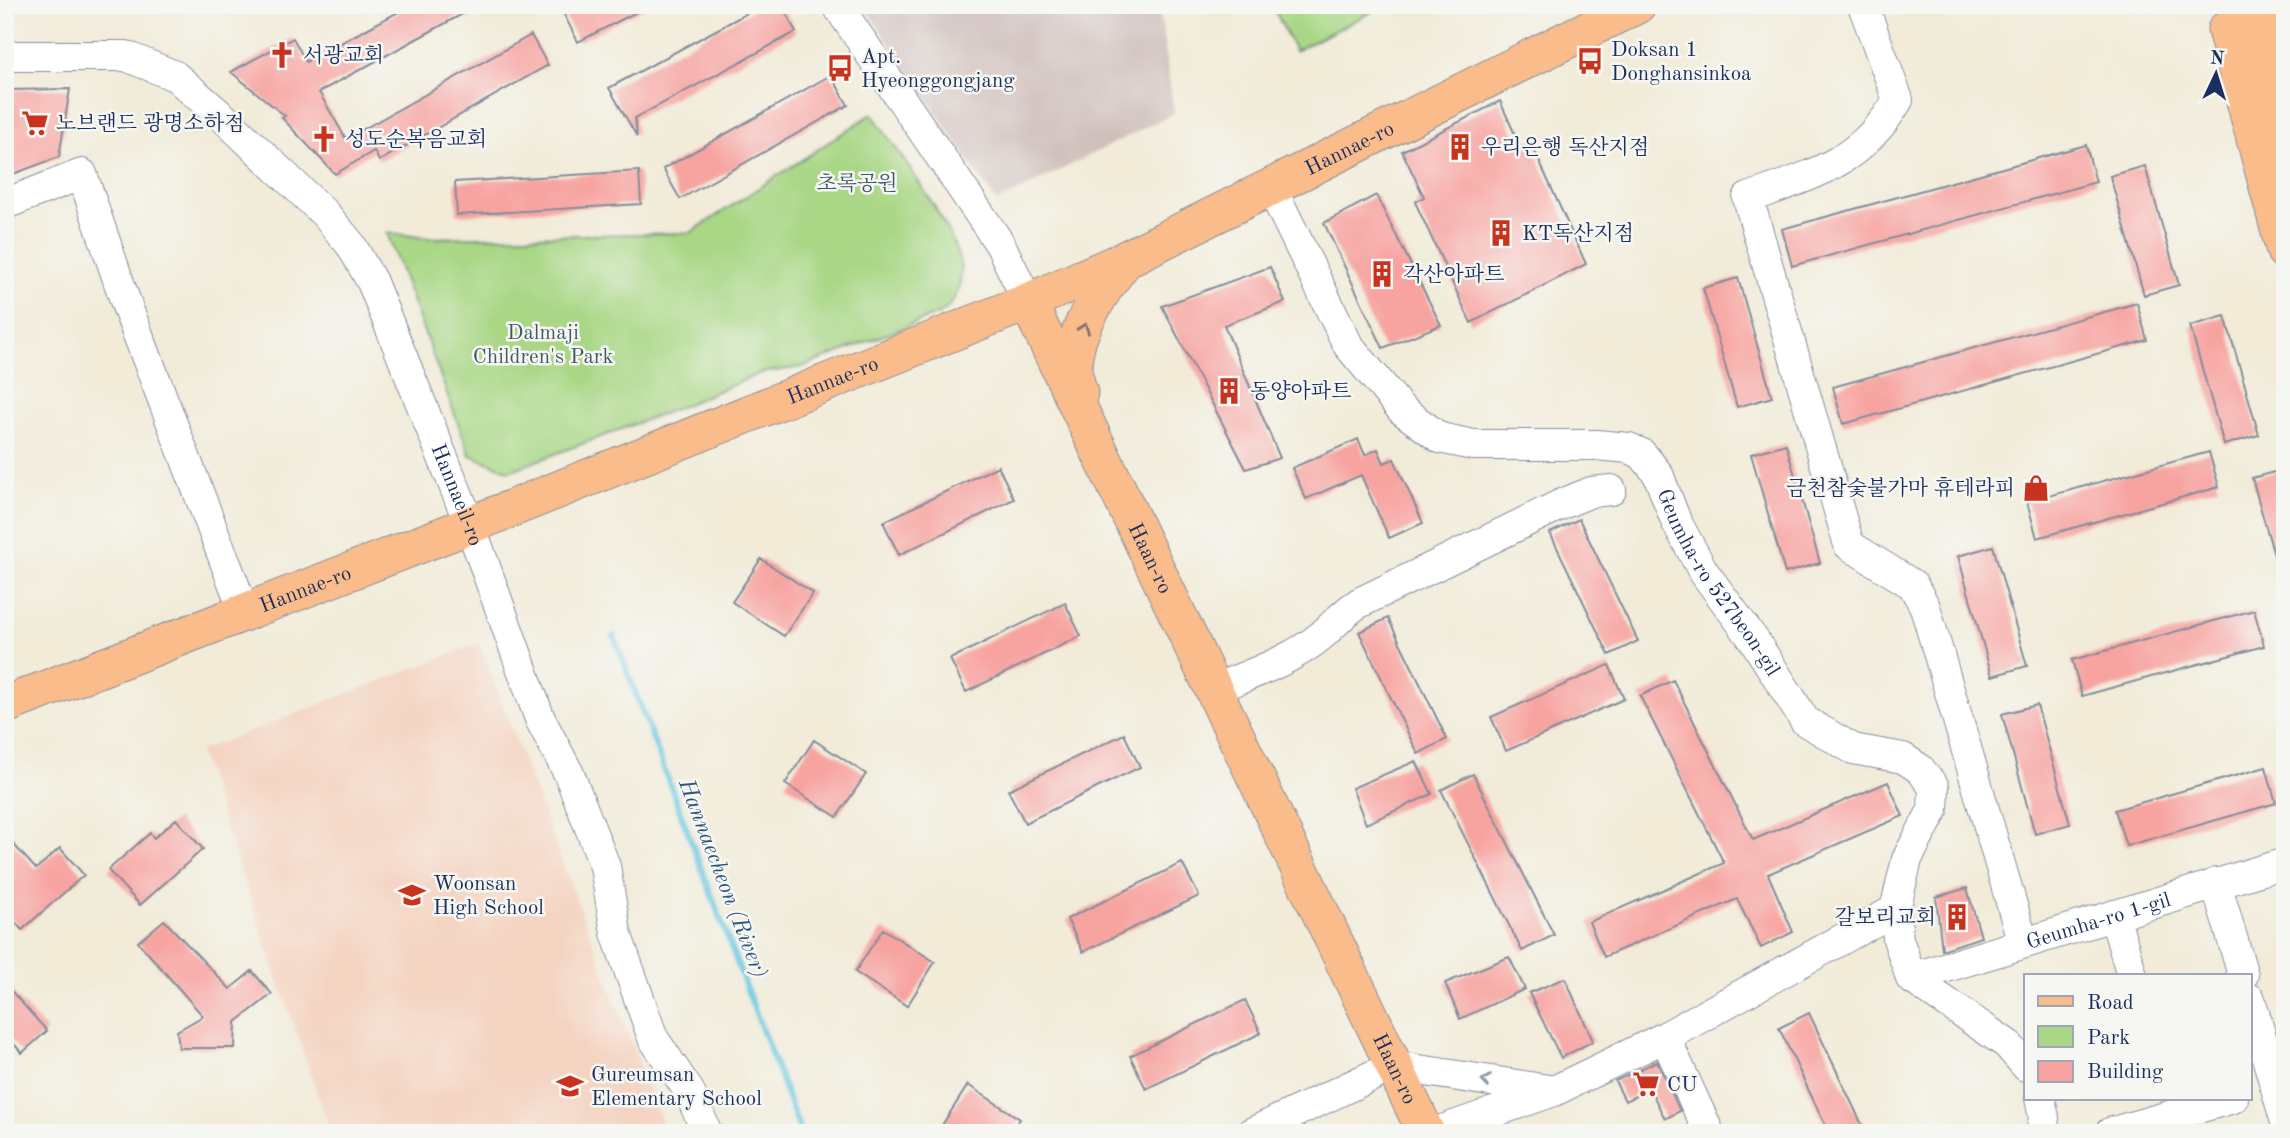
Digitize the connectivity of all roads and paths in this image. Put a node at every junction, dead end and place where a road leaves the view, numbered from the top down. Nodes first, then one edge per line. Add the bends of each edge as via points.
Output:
1 (837, 5) edge
2 (1637, 5) edge
3 (1863, 5) edge
4 (2220, 5) edge
5 (2235, 5) edge
6 (2274, 5) edge
7 (2285, 53) edge
8 (5, 56) edge
9 (2285, 159) edge
10 (1271, 187) junction
11 (5, 204) edge
12 (2285, 250) edge
13 (1126, 259) junction
14 (1028, 302) junction
15 (1085, 418) junction
16 (1611, 490) dead end
17 (470, 525) junction
18 (244, 611) junction
19 (1213, 690) junction
20 (5, 705) edge
21 (2285, 863) edge
22 (2216, 883) junction
23 (1895, 910) junction
24 (2114, 915) junction
25 (2023, 943) junction
26 (2132, 974) edge
27 (2243, 974) edge
28 (1911, 978) junction
29 (2252, 1008) edge
30 (1665, 1037) junction
31 (2024, 1064) edge
32 (1393, 1066) junction
33 (2270, 1087) edge
34 (1554, 1091) junction
35 (2040, 1100) edge
36 (2226, 1100) edge
37 (2173, 1115) edge
38 (2285, 1119) edge
39 (707, 1133) edge
40 (1251, 1133) edge
41 (1426, 1133) edge
42 (1434, 1133) edge
43 (1709, 1133) edge
44 (2041, 1133) edge
45 (2110, 1133) edge

1 - 14 street, Haan-ro via 1000,244
2 - 10 main road, Hannae-ro
3 - 25 street via 1898,100 1882,127 1833,167 1748,198 1849,545 1913,586 1925,607
4 - 12 main road
5 - 9 highway
6 - 7 main road
8 - 17 street, Hannaeil-ro via 126,56 174,76 325,214 372,282
10 - 13 main road, Hannae-ro
10 - 23 street, Geumha-ro 527beon-gil via 1348,345 1402,410 1440,438 1473,444 1597,445 1642,454 1658,474 1676,522 1703,571 1805,721 1853,749 1903,758 1920,769 1934,787 1933,810 1908,859
11 - 18 street via 82,174 127,306
13 - 14 main road, Hannae-ro
15 -> 13 main road via 1073,368 1077,346 1100,296
14 - 15 main road, Haan-ro
14 - 17 main road, Hannae-ro
15 - 19 main road, Haan-ro
16 - 19 street via 1591,492 1562,504 1359,603 1292,654
17 - 18 main road, Hannae-ro
17 - 39 street, Hannaeil-ro via 540,719 569,774 605,866 616,933 653,1038 689,1091
18 - 20 main road, Hannae-ro
19 - 32 main road, Haan-ro
21 - 22 street, Geumha-ro 1-gil
22 - 24 street, Geumha-ro 1-gil
22 - 27 street
23 - 28 street, Geumha-ro 527beon-gil via 1898,939
23 - 30 street
24 - 25 street, Geumha-ro 1-gil
24 - 26 street
25 - 28 street, Geumha-ro 1-gil
28 - 31 street via 2007,1044
29 - 33 street
30 - 34 street
30 - 43 street
34 -> 32 street
32 - 40 street
32 - 41 main road, Haan-ro
33 - 38 street
34 - 42 street
35 - 44 street via 2045,1118
36 - 37 street
37 - 45 street

